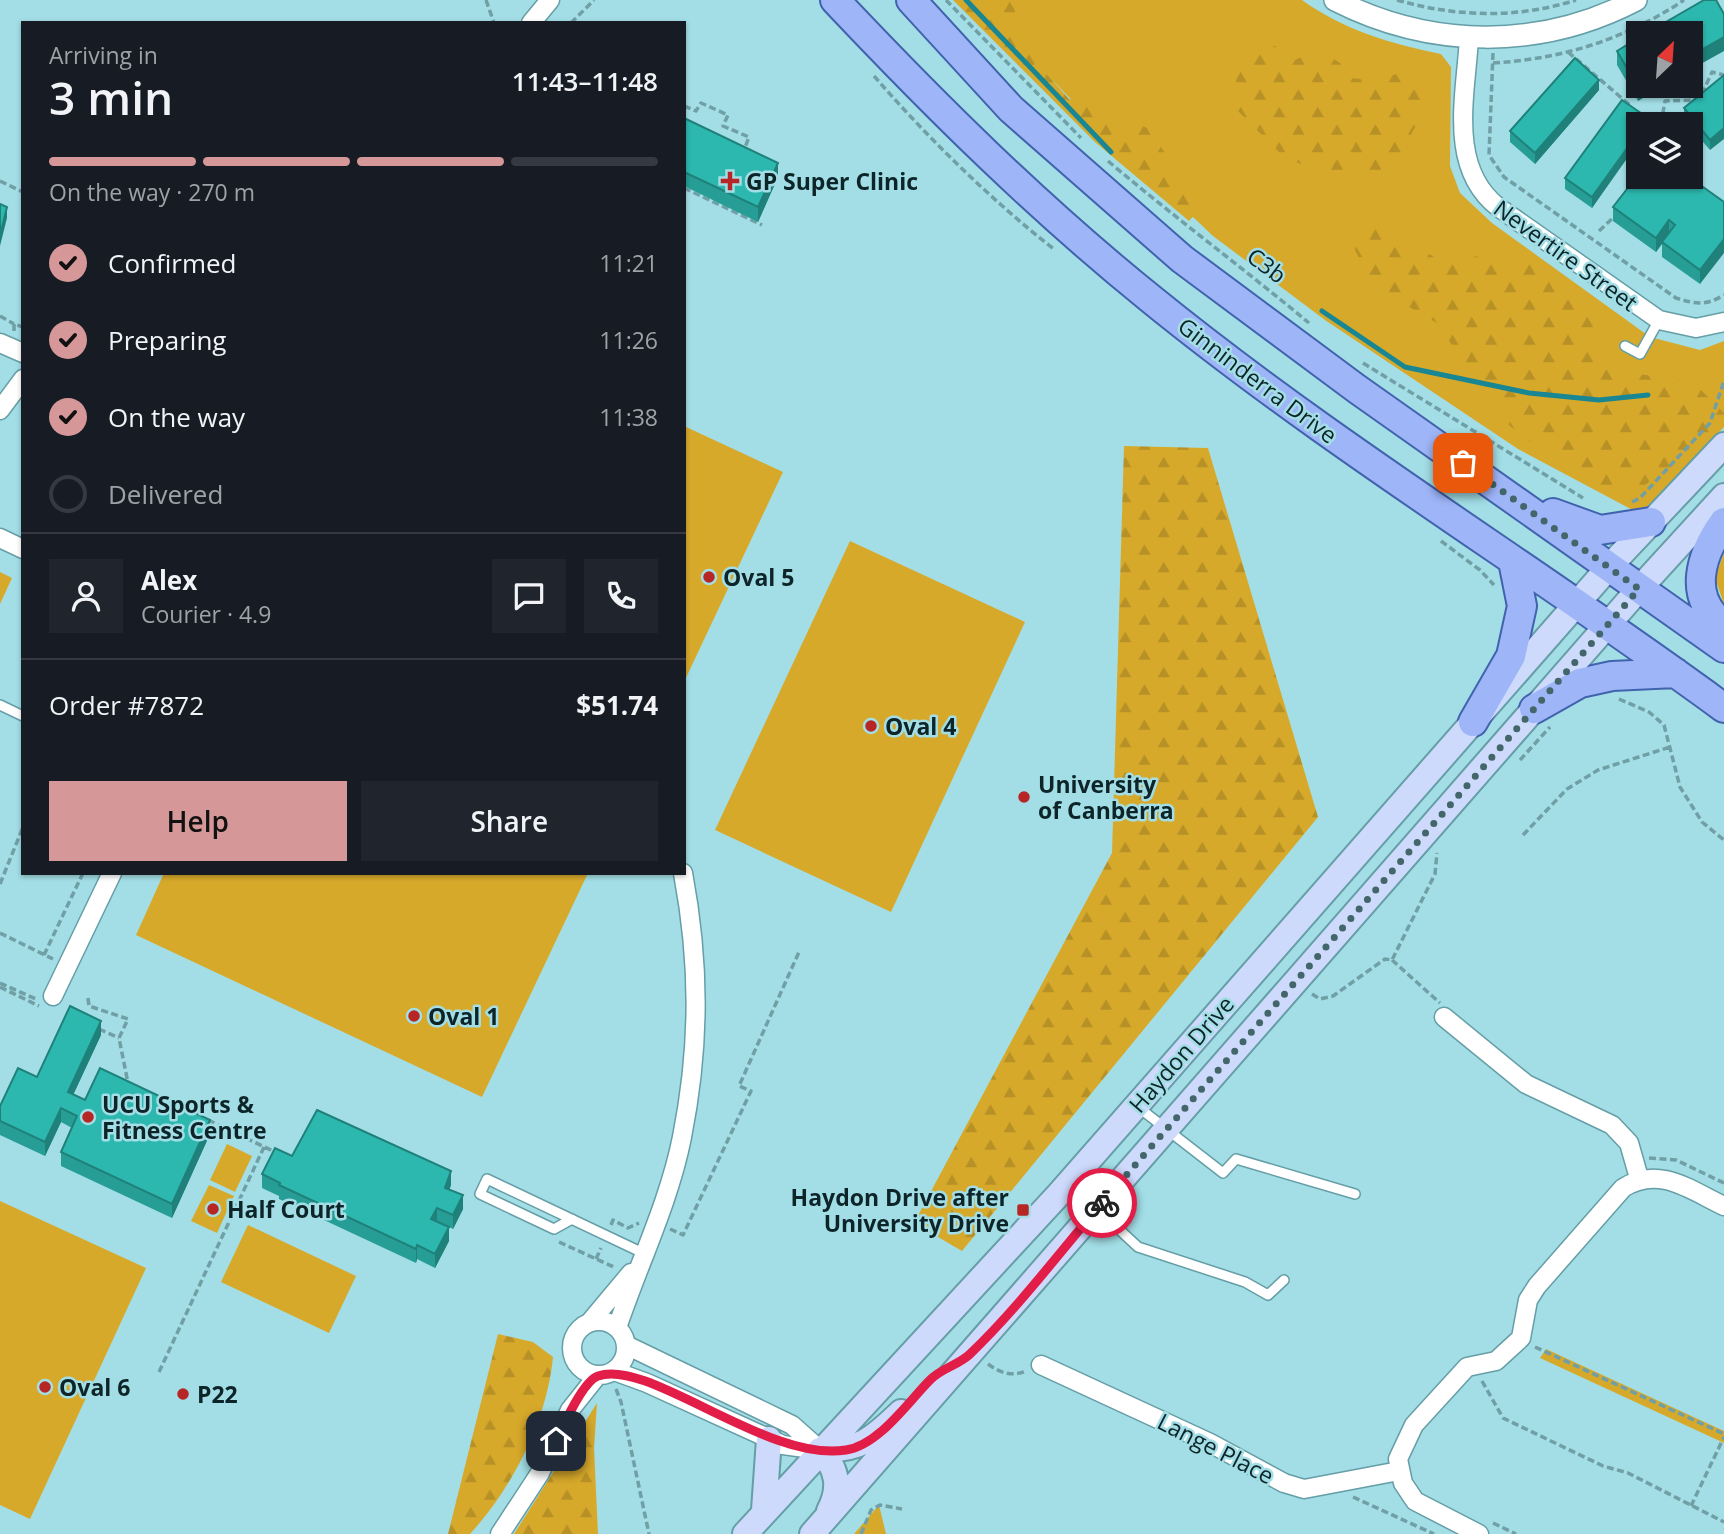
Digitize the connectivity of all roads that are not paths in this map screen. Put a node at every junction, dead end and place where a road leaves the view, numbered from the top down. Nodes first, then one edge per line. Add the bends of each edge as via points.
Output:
1 (835, 0) edge
2 (911, 0) edge
3 (1335, 0) edge
4 (1636, 0) edge
5 (541, 3) edge
6 (532, 21) edge
7 (1469, 38) junction
8 (1659, 320) junction
9 (1724, 322) edge
10 (0, 343) edge
11 (1625, 346) dead end
12 (21, 352) edge
13 (21, 382) edge
14 (0, 410) edge
15 (1724, 444) edge
16 (1506, 492) junction
17 (1724, 496) edge
18 (1651, 522) junction
19 (1724, 522) edge
20 (0, 538) edge
21 (21, 548) edge
22 (1513, 561) junction
23 (1609, 567) junction
24 (1639, 589) junction
25 (1577, 604) junction
26 (1607, 625) junction
27 (1724, 625) edge
28 (1724, 648) edge
29 (1676, 673) junction
30 (0, 705) edge
31 (1724, 708) edge
32 (21, 715) edge
33 (1543, 717) junction
34 (1473, 722) junction
35 (111, 875) edge
36 (683, 875) edge
37 (50, 1002) road end
38 (1444, 1017) road end
39 (1136, 1105) junction
40 (1167, 1129) junction
41 (1639, 1178) junction
42 (1059, 1194) junction
43 (1355, 1194) dead end
44 (1724, 1206) edge
45 (1093, 1214) junction
46 (572, 1219) junction
47 (641, 1259) junction
48 (1284, 1280) dead end
49 (590, 1322) junction
50 (617, 1328) junction
51 (626, 1345) junction
52 (975, 1359) junction
53 (1041, 1365) road end
54 (577, 1366) junction
55 (607, 1374) junction
56 (570, 1410) junction
57 (769, 1439) junction
58 (820, 1450) junction
59 (1399, 1471) junction
60 (764, 1510) junction
61 (818, 1527) edge
62 (1485, 1528) edge
63 (500, 1534) edge
64 (745, 1534) edge

1 - 22 main road, Ginninderra Drive via 980,151 1150,299 1319,427
2 - 16 main road via 1011,109 1182,260
3 - 7 street via 1399,26
4 - 7 street via 1566,28
5 - 6 street
7 - 8 street, Nevertire Street via 1464,150 1481,192
8 - 9 street, Nevertire Street via 1696,328
8 - 11 lane via 1640,354
10 - 12 street
13 - 14 street
15 - 18 main road, Haydon Drive
16 - 18 main road via 1590,529
16 - 23 main road
17 - 24 main road, Haydon Drive
18 - 23 main road, Haydon Drive
19 - 27 main road via 1708,544 1698,584 1715,618
20 - 21 street
22 - 25 main road, Ginninderra Drive
22 - 34 main road via 1522,606 1511,656
23 - 24 main road
23 - 25 main road, Haydon Drive
24 - 26 main road, Haydon Drive
24 - 28 main road
25 - 26 main road, Ginninderra Drive
25 - 34 main road, Haydon Drive
26 - 29 main road, Ginninderra Drive
26 - 33 main road, Haydon Drive
29 - 31 main road, Ginninderra Drive
29 - 33 main road via 1612,676 1580,684
30 - 32 lane
33 - 40 main road, Haydon Drive
34 - 39 main road, Haydon Drive
35 - 37 street
36 - 47 street via 695,935 696,1037 682,1139
38 - 41 street via 1526,1084 1612,1125 1629,1143
39 - 40 lane
39 - 42 main road, Haydon Drive
40 - 43 lane via 1223,1173 1236,1159
40 - 45 main road, Haydon Drive
41 - 44 street via 1663,1178
41 - 59 street via 1623,1188 1537,1286 1528,1300 1521,1338 1496,1361 1467,1367 1414,1426 1401,1448
42 - 45 lane
42 - 58 main road, Haydon Drive
45 - 48 lane via 1109,1220 1138,1247 1245,1282 1268,1295
45 - 52 main road, Haydon Drive
46 - 46 lane via 487,1179 480,1194 554,1229
46 - 47 lane
47 - 49 street
47 - 50 street
49 - 50 street via 602,1321
49 - 54 street via 573,1337 571,1352
50 - 51 street
51 - 55 street via 624,1360
51 - 58 street via 792,1425
52 - 58 main road via 932,1377 880,1433 848,1450
52 - 61 main road, Haydon Drive
53 - 59 street, Lange Place via 1304,1489
54 - 55 street
54 - 56 street
55 - 56 street
55 - 57 street via 648,1383
56 - 63 street via 540,1473
57 - 58 street
57 - 60 main road
58 - 60 main road, Haydon Drive
58 - 61 main road via 832,1463 838,1486
59 - 62 street via 1415,1501
60 - 64 main road, Haydon Drive

